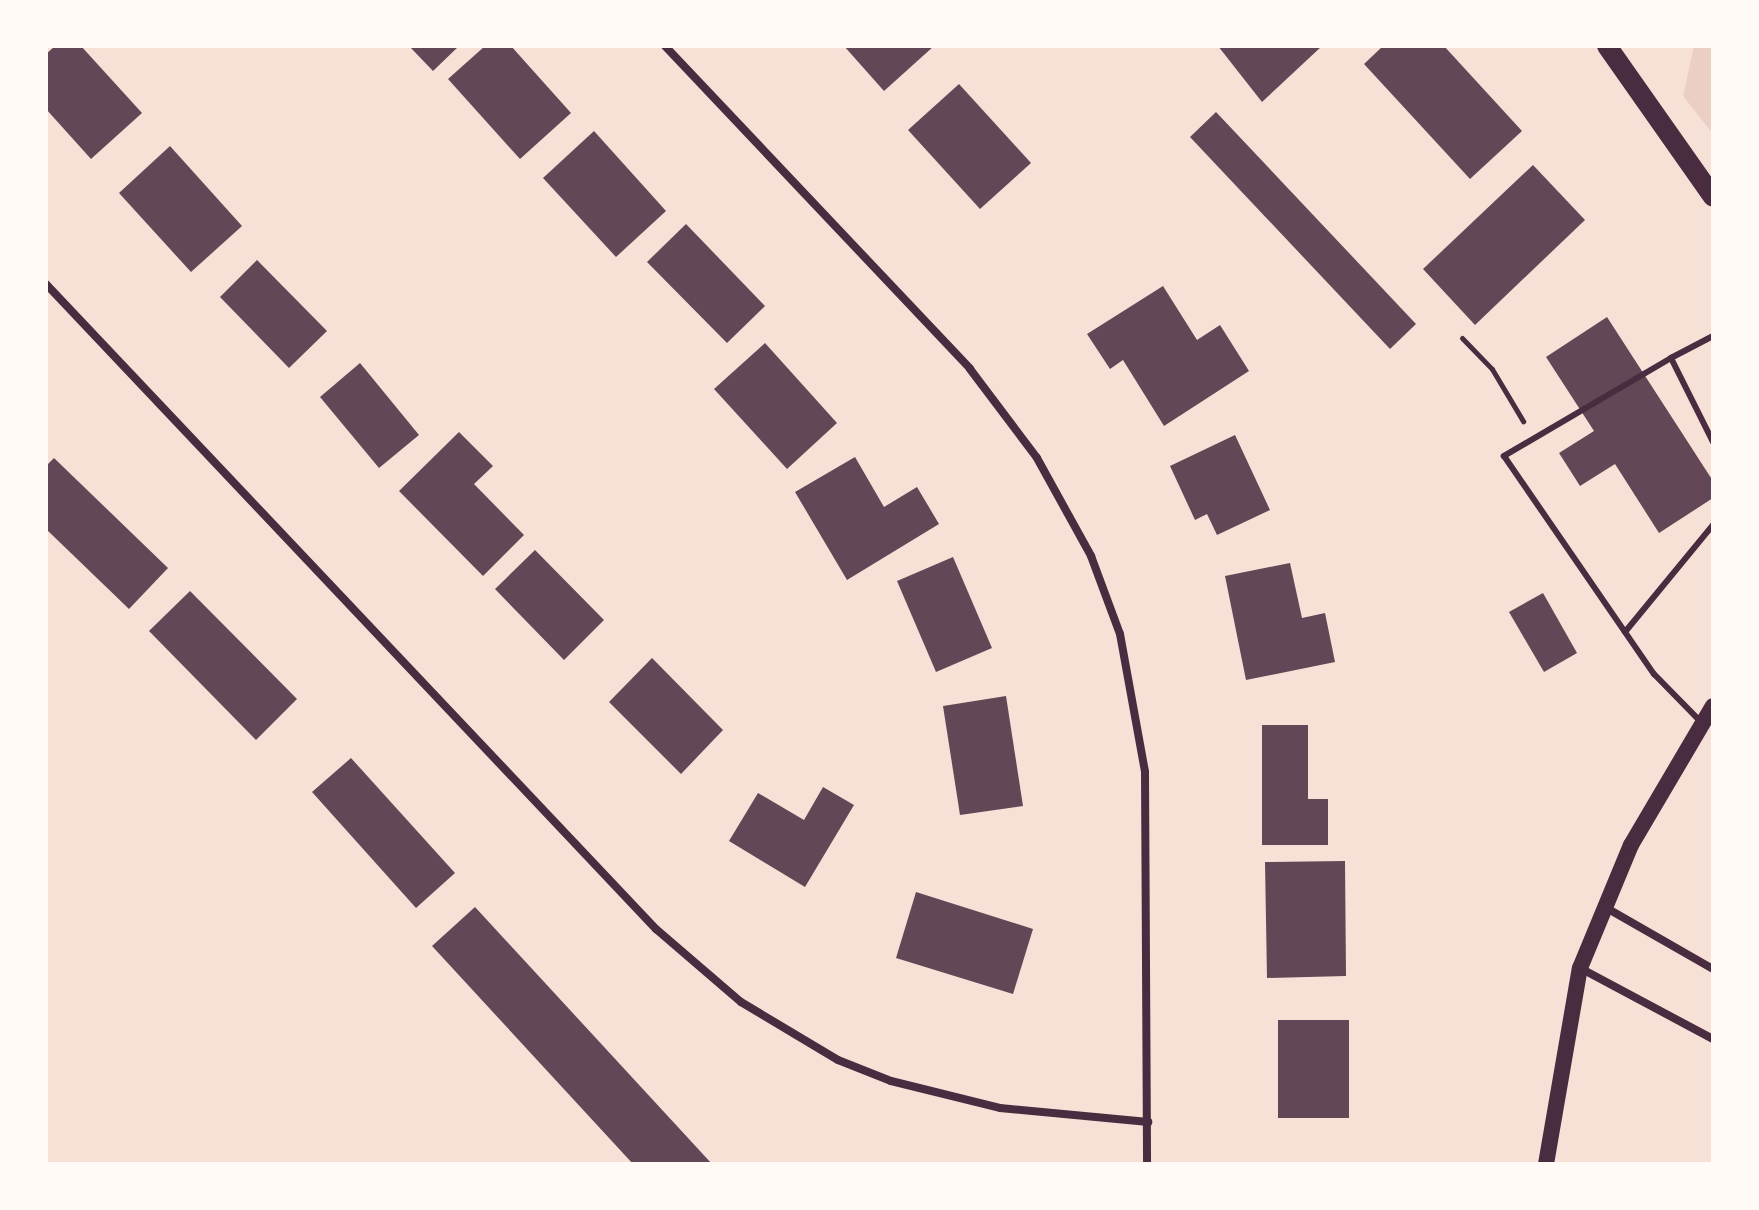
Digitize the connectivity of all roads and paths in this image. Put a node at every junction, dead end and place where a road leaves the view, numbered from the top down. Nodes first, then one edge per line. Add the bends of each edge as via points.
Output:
1 (665, 46) edge
2 (1607, 46) edge
3 (1713, 197) edge
4 (46, 284) edge
5 (1713, 336) edge
6 (1462, 338) dead end
7 (1671, 358) junction
8 (1534, 438) junction
9 (1713, 442) edge
10 (1713, 525) edge
11 (1625, 632) junction
12 (1713, 706) edge
13 (1702, 723) junction
14 (1603, 906) junction
15 (1580, 968) junction
16 (1713, 969) edge
17 (1713, 1039) edge
18 (1148, 1122) junction
19 (1147, 1164) edge
20 (1546, 1164) edge

1 - 18 street via 970,369 1037,458 1091,556 1120,634 1145,772
2 - 3 main road
4 - 18 street via 656,929 741,1002 838,1060 904,1085 1000,1108
5 - 7 lane
6 - 8 path via 1492,369
7 - 8 lane
7 - 9 lane
8 - 11 lane via 1504,456
10 - 11 lane
11 - 13 lane
12 - 13 main road
13 - 14 main road
14 - 15 main road
14 - 16 street
15 - 17 street
15 - 20 main road
18 - 19 street

